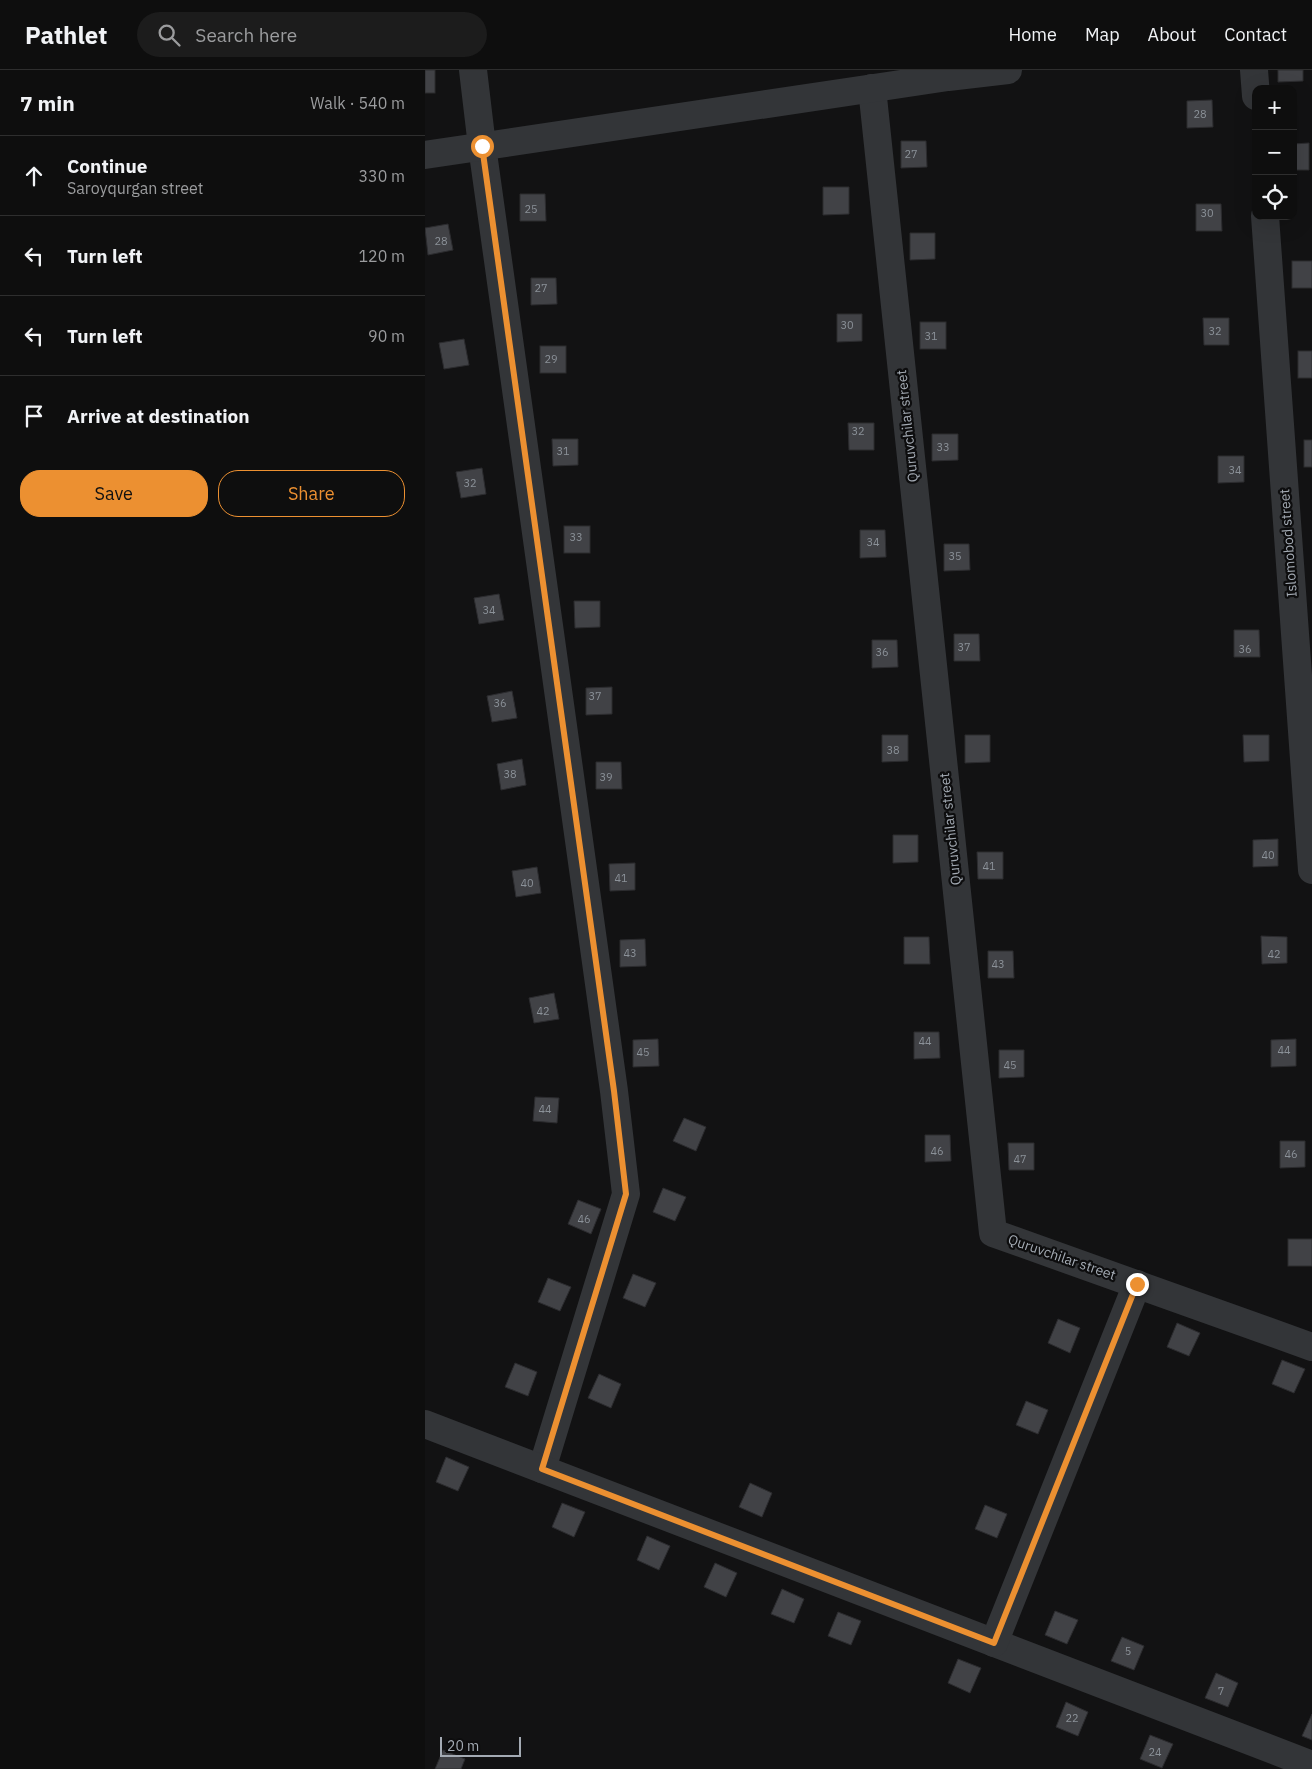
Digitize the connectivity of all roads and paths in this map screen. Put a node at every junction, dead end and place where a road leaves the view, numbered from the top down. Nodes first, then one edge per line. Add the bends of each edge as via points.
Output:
1 (473, 70) edge
2 (1008, 70) edge
3 (1254, 70) edge
4 (948, 73) edge
5 (1255, 85) edge
6 (872, 88) junction
7 (482, 146) junction
8 (425, 155) edge
9 (1265, 220) edge
10 (1312, 870) edge
11 (1137, 1284) junction
12 (1312, 1347) edge
13 (425, 1424) edge
14 (542, 1469) junction
15 (994, 1643) junction
16 (1312, 1765) edge

1 - 7 street
2 - 4 street
3 - 5 street
4 - 6 street
6 - 7 street
6 - 11 street, Quruvchilar street via 993,1233
7 - 8 street
7 - 14 street via 626,1194
9 - 10 street, Islomobod street
11 - 12 street, Quruvchilar street
11 - 15 street
13 - 14 street
14 - 15 street
15 - 16 street

